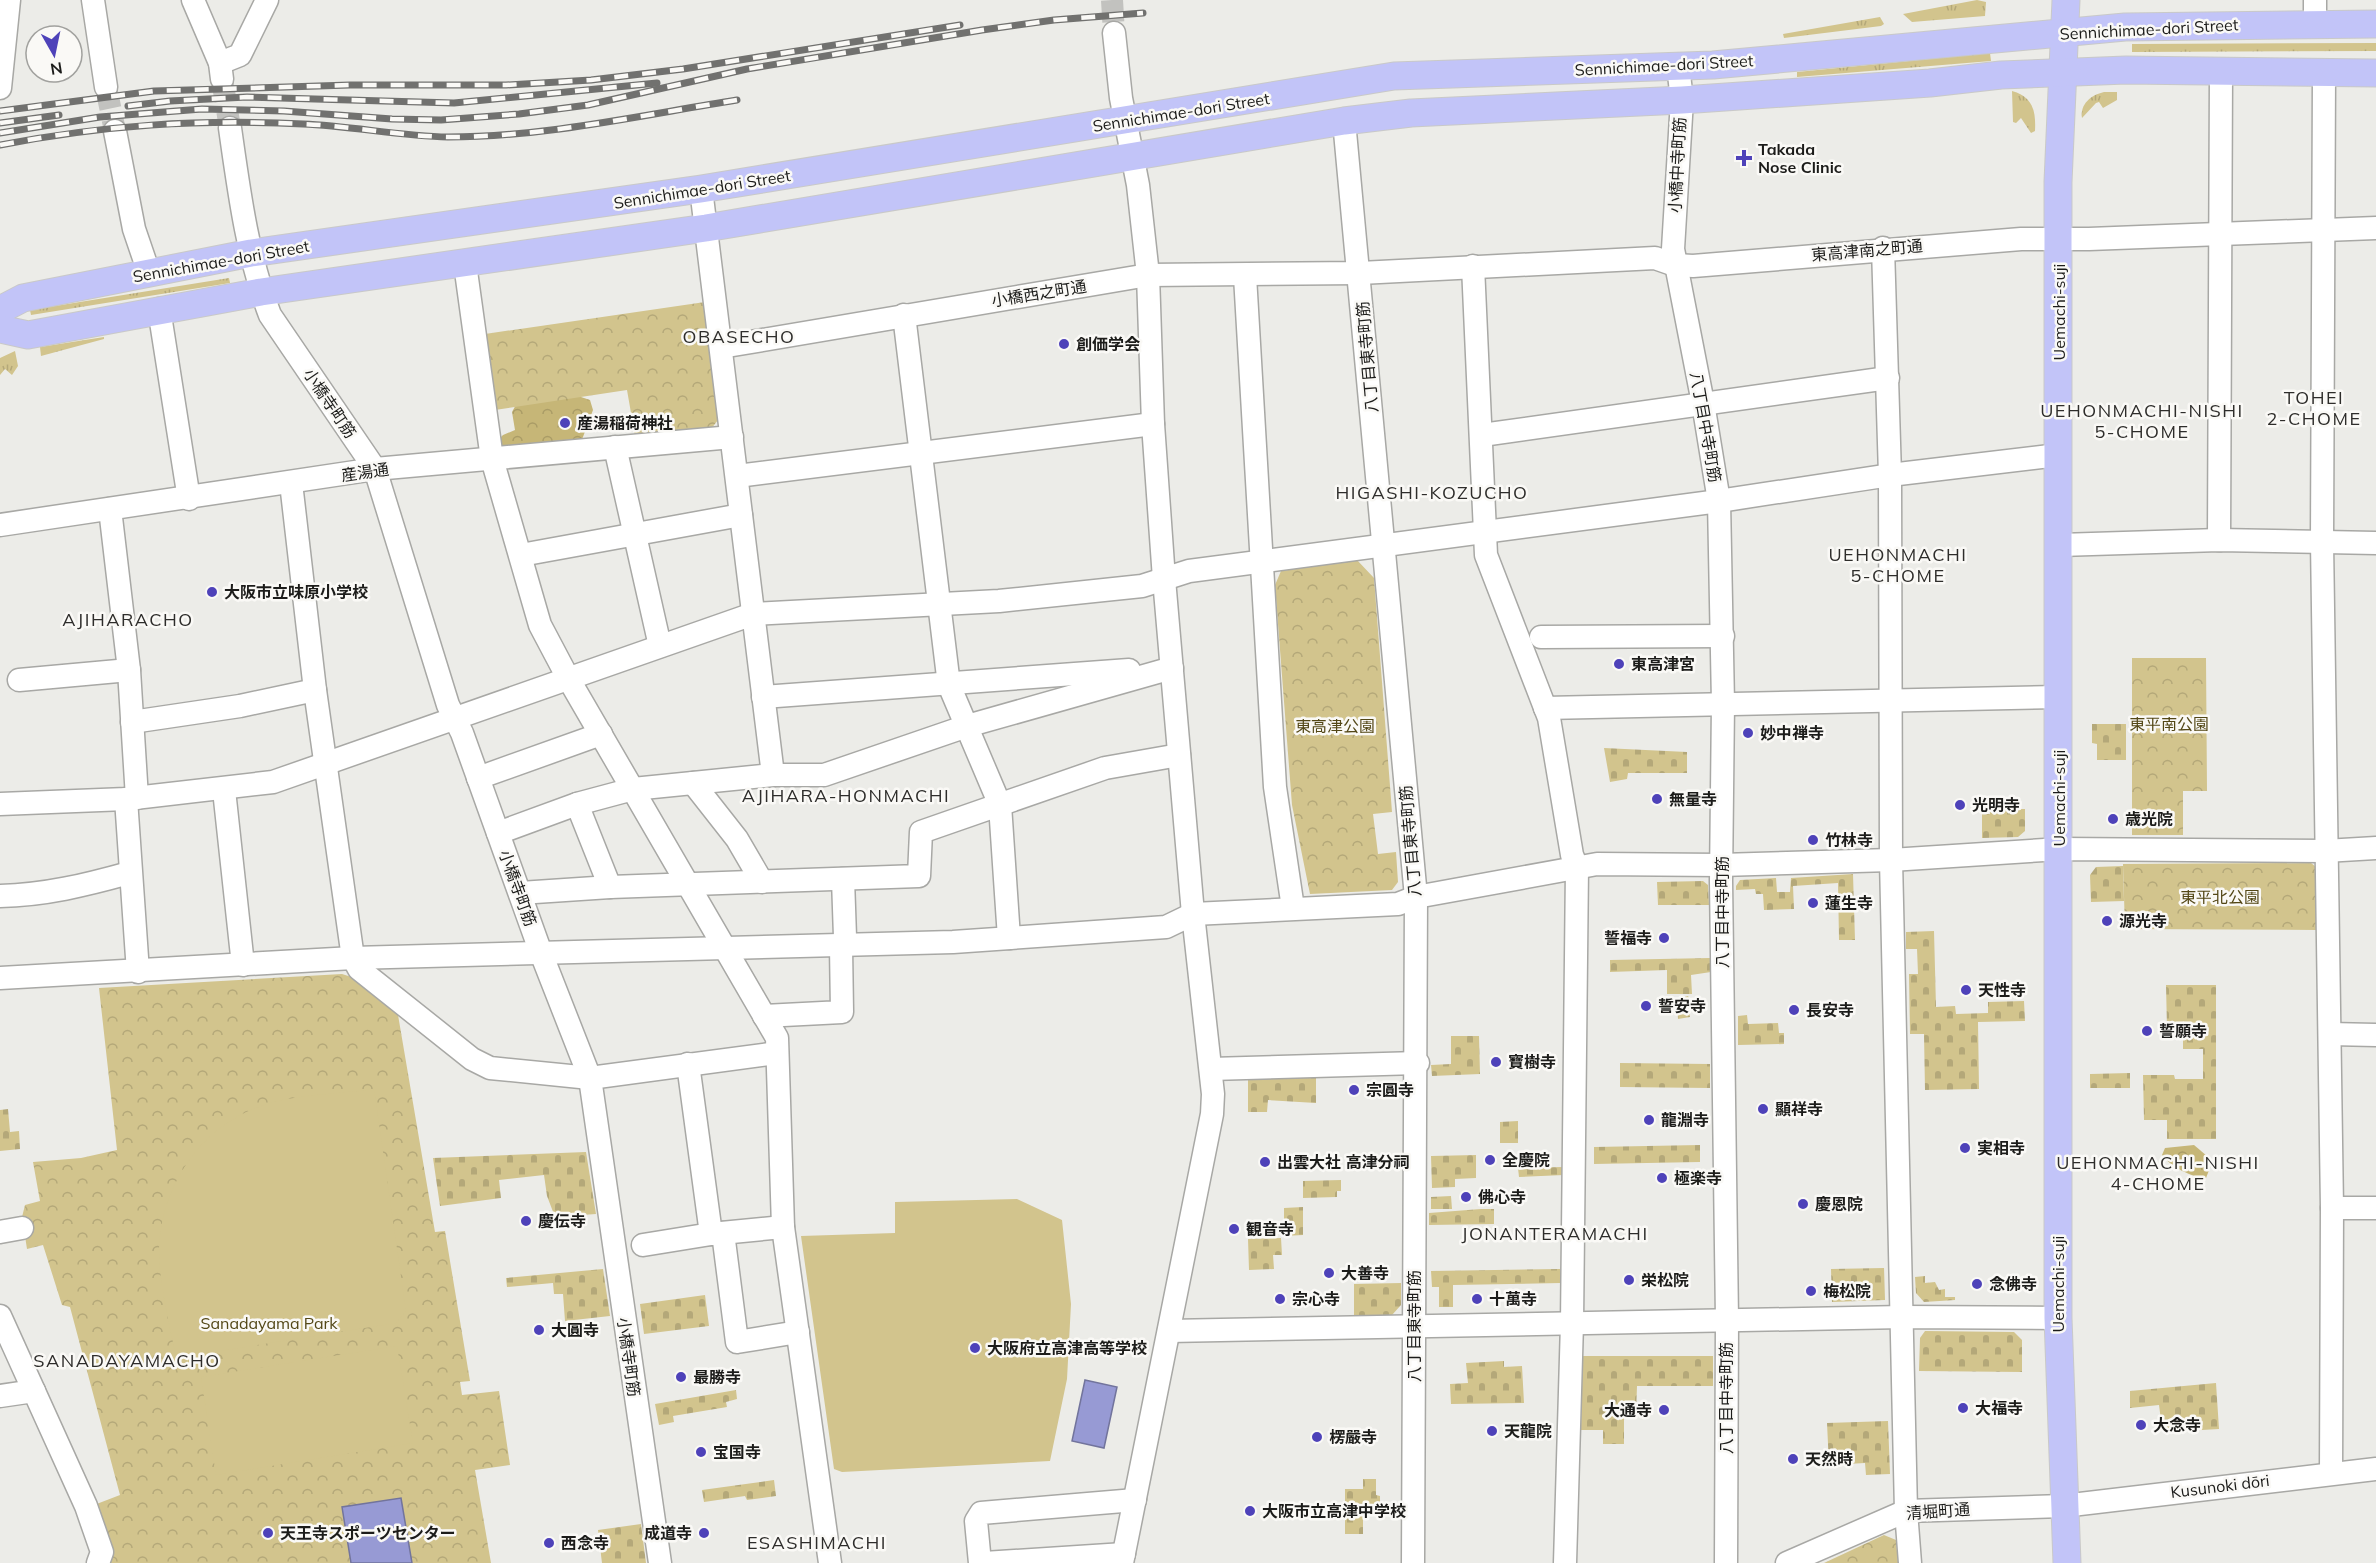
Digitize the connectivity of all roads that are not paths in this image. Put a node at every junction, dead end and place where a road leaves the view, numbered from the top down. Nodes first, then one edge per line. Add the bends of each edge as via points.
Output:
1 (9, 0) edge
2 (93, 0) edge
3 (194, 0) edge
4 (267, 0) edge
5 (2066, 0) edge
6 (2315, 12) edge
7 (2376, 24) edge
8 (1114, 33) tunnel mouth
9 (2064, 33) junction
10 (1678, 66) junction
11 (2221, 72) junction
12 (2376, 73) edge
13 (2062, 74) junction
14 (2324, 74) junction
15 (106, 87) tunnel mouth
16 (0, 88) edge
17 (1682, 100) junction
18 (1126, 120) junction
19 (1344, 121) junction
20 (230, 128) tunnel mouth
21 (115, 131) tunnel mouth
22 (1133, 157) junction
23 (701, 189) junction
24 (706, 228) junction
25 (2376, 228) edge
26 (2324, 230) junction
27 (2221, 234) junction
28 (2060, 239) junction
29 (1883, 249) junction
30 (251, 253) junction
31 (465, 264) junction
32 (1675, 264) junction
33 (1473, 266) junction
34 (149, 273) junction
35 (1360, 273) junction
36 (1148, 275) junction
37 (1245, 276) junction
38 (261, 292) junction
39 (159, 309) junction
40 (0, 310) edge
41 (904, 315) junction
42 (0, 329) edge
43 (721, 347) junction
44 (1888, 378) junction
45 (1703, 403) junction
46 (1153, 423) junction
47 (1482, 435) junction
48 (732, 437) junction
49 (615, 447) junction
50 (921, 452) junction
51 (2058, 455) junction
52 (492, 459) junction
53 (375, 469) junction
54 (1890, 475) junction
55 (736, 476) junction
56 (291, 483) junction
57 (189, 499) junction
58 (1719, 501) junction
59 (110, 509) junction
60 (741, 514) junction
61 (0, 525) edge
62 (1483, 532) junction
63 (636, 534) junction
64 (2219, 540) junction
65 (2322, 542) junction
66 (2376, 543) edge
67 (1383, 544) junction
68 (2060, 545) junction
69 (521, 555) junction
70 (1262, 561) junction
71 (1164, 579) junction
72 (940, 604) junction
73 (753, 614) junction
74 (1723, 636) junction
75 (1530, 637) junction
76 (660, 646) junction
77 (1172, 668) junction
78 (129, 670) junction
79 (568, 678) junction
80 (20, 680) dead end
81 (949, 685) junction
82 (315, 690) junction
83 (763, 697) junction
84 (2058, 697) junction
85 (1890, 700) junction
86 (1723, 704) junction
87 (1545, 708) junction
88 (455, 719) junction
89 (132, 722) junction
90 (967, 726) junction
91 (601, 734) junction
92 (1179, 755) junction
93 (326, 765) junction
94 (773, 775) junction
95 (478, 778) junction
96 (693, 783) junction
97 (633, 789) junction
98 (224, 790) junction
99 (131, 799) junction
100 (0, 804) edge
101 (578, 804) junction
102 (1000, 805) junction
103 (498, 833) junction
104 (2376, 848) edge
105 (2060, 849) junction
106 (2325, 851) junction
107 (1891, 860) junction
108 (1722, 865) junction
109 (1577, 867) junction
110 (129, 873) junction
111 (843, 879) junction
112 (762, 882) junction
113 (689, 886) junction
114 (610, 887) junction
115 (520, 893) junction
116 (0, 896) edge
117 (1416, 897) junction
118 (1293, 908) junction
119 (1193, 914) junction
120 (1009, 938) junction
121 (841, 947) junction
122 (724, 949) junction
123 (541, 953) junction
124 (353, 958) junction
125 (243, 965) junction
126 (138, 972) junction
127 (0, 978) edge
128 (764, 1016) junction
129 (2330, 1034) junction
130 (2376, 1035) edge
131 (777, 1053) junction
132 (1418, 1063) junction
133 (688, 1064) junction
134 (1211, 1069) junction
135 (590, 1078) junction
136 (2332, 1208) junction
137 (2376, 1208) edge
138 (783, 1227) junction
139 (22, 1228) dead end
140 (0, 1233) edge
141 (717, 1234) junction
142 (643, 1245) dead end
143 (0, 1316) edge
144 (1903, 1317) junction
145 (2058, 1318) junction
146 (1726, 1320) junction
147 (1572, 1323) junction
148 (1414, 1328) junction
149 (1169, 1331) junction
150 (798, 1332) junction
151 (34, 1391) junction
152 (0, 1396) edge
153 (2376, 1469) edge
154 (2331, 1473) junction
155 (1135, 1500) junction
156 (2063, 1506) junction
157 (1906, 1511) junction
158 (1123, 1558) edge
159 (98, 1563) edge
160 (660, 1563) edge
161 (830, 1563) edge
162 (982, 1563) edge
163 (1413, 1563) edge
164 (1565, 1563) edge
165 (1726, 1563) edge
166 (1787, 1563) edge
167 (1910, 1563) edge
168 (2067, 1563) edge

1 - 16 street
2 - 15 street
3 - 4 street via 221,71 240,55
5 - 9 main road, Uemachi-suji
6 - 7 main road, Sennichimae-dori Street
6 - 9 main road, Sennichimae-dori Street
8 - 18 street
9 - 10 main road, Sennichimae-dori Street
9 - 13 main road, Uemachi-suji
10 - 17 street, 小橋中寺町筋
10 - 18 main road, Sennichimae-dori Street via 1394,76
11 - 13 main road via 2126,70
11 - 14 main road
11 - 27 street
12 - 14 main road
13 - 17 main road via 2001,75
13 - 28 main road, Uemachi-suji
14 - 26 street
17 - 19 main road via 1411,113
17 - 32 street, 小橋中寺町筋 via 1672,249
18 - 22 street
18 - 23 main road, Sennichimae-dori Street
19 - 22 main road
19 - 35 street, 八丁目東寺町筋
20 - 30 street, 小橋寺町筋
21 - 34 street via 134,229
22 - 24 main road
22 - 36 street
23 - 24 street
23 - 30 main road, Sennichimae-dori Street
24 - 31 main road
24 - 43 street
25 - 26 street, 東高津南之町通
26 - 27 street, 東高津南之町通
26 - 65 street
27 - 28 street, 東高津南之町通
27 - 64 street
28 - 29 street, 東高津南之町通
28 - 51 main road, Uemachi-suji
29 - 32 street, 東高津南之町通 via 1693,266
29 - 44 street
30 - 34 main road, Sennichimae-dori Street
30 - 38 street, 小橋寺町筋
31 - 38 main road
31 - 52 street
32 - 33 street, 東高津南之町通 via 1655,258
32 - 45 street, 八丁目中寺町筋
33 - 35 street, 東高津南之町通
33 - 47 street
34 - 40 main road, Sennichimae-dori Street via 23,298
35 - 37 street, 小橋西之町通
35 - 67 street, 八丁目東寺町筋
36 - 37 street, 小橋西之町通
36 - 41 street, 小橋西之町通
36 - 46 street
37 - 70 street
38 - 39 main road
38 - 53 street, 小橋寺町筋 via 270,315
39 - 42 main road via 28,335
39 - 57 street
41 - 43 street, 小橋西之町通
41 - 50 street
43 - 48 street
44 - 45 street
44 - 54 street
45 - 47 street
45 - 58 street, 八丁目中寺町筋
46 - 50 street
46 - 71 street
47 - 62 street
48 - 49 street, 産湯通
48 - 55 street
49 - 52 street, 産湯通
49 - 63 street
50 - 55 street
50 - 72 street
51 - 54 street
51 - 68 main road, Uemachi-suji
52 - 53 street, 産湯通
52 - 69 street
53 - 56 street, 産湯通
53 - 88 street, 小橋寺町筋
54 - 58 street
54 - 85 street
55 - 60 street
56 - 57 street, 産湯通
56 - 82 street
57 - 59 street, 産湯通
58 - 62 street
58 - 74 street, 八丁目中寺町筋
59 - 61 street, 産湯通
59 - 78 street
60 - 63 street
60 - 73 street
62 - 67 street
62 - 75 street via 1486,555
63 - 69 street
63 - 76 street
64 - 65 street
64 - 68 street
65 - 66 street
65 - 106 street
67 - 70 street
67 - 117 street, 八丁目東寺町筋
68 - 84 main road, Uemachi-suji
69 - 79 street via 540,625
70 - 71 street via 1189,571
70 - 118 street via 1275,787
71 - 72 street via 1142,586
71 - 77 street
72 - 73 street
72 - 81 street
73 - 76 street
73 - 83 street
74 - 75 street
74 - 86 street, 八丁目中寺町筋
75 - 87 street
76 - 79 street
77 - 81 street
77 - 90 street
77 - 92 street
78 - 80 street
78 - 89 street
79 - 88 street
79 - 91 street
81 - 83 street
81 - 90 street
82 - 89 street
82 - 93 street
83 - 94 street
84 - 85 street
84 - 105 main road, Uemachi-suji
85 - 86 street
85 - 107 street
86 - 87 street
86 - 108 street, 八丁目中寺町筋
87 - 109 street
88 - 93 street
88 - 95 street, 小橋寺町筋
89 - 99 street
90 - 94 street via 824,775
90 - 102 street
91 - 95 street
91 - 97 street
92 - 102 street via 1105,768
92 - 119 street
93 - 98 street via 273,782
93 - 124 street
94 - 96 street
95 - 103 street, 小橋寺町筋
96 - 97 street
96 - 112 street via 736,838
97 - 101 street
97 - 113 street
98 - 99 street
98 - 125 street
99 - 100 street
99 - 110 street
101 - 103 street
101 - 114 street
102 - 111 street via 921,832 919,876
102 - 120 street
103 - 115 street, 小橋寺町筋
104 - 106 street
105 - 106 street
105 - 107 street
105 - 145 main road, Uemachi-suji
106 - 129 street
107 - 108 street
107 - 144 street
108 - 109 street
108 - 146 street, 八丁目中寺町筋
109 - 117 street
109 - 147 street
110 - 116 street via 69,890
110 - 126 street
111 - 112 street
111 - 121 street via 846,937
112 - 113 street
113 - 114 street
113 - 122 street
114 - 115 street
115 - 123 street, 小橋寺町筋
117 - 118 street via 1398,904
117 - 132 street, 八丁目東寺町筋
118 - 119 street
119 - 120 street via 1166,927
119 - 134 street
120 - 121 street
121 - 122 street
121 - 128 street via 842,1012
122 - 123 street
122 - 128 street
123 - 124 street
123 - 135 street, 小橋寺町筋
124 - 125 street
124 - 135 street via 359,969 472,1059 490,1068
125 - 126 street
126 - 127 street
128 - 131 street via 777,1038
129 - 130 street
129 - 136 street
131 - 133 street
131 - 138 street
132 - 134 street
132 - 148 street, 八丁目東寺町筋
133 - 135 street
133 - 141 street
134 - 149 street via 1212,1114
135 - 160 street, 小橋寺町筋
136 - 137 street
136 - 154 street
138 - 141 street
138 - 150 street
139 - 140 street
141 - 142 street
141 - 150 street via 737,1342
143 - 151 street
144 - 145 street
144 - 146 street
144 - 157 street
145 - 156 main road, Uemachi-suji
146 - 147 street
146 - 165 street, 八丁目中寺町筋
147 - 148 street
147 - 164 street
148 - 149 street
148 - 163 street, 八丁目東寺町筋
149 - 155 street
150 - 161 street
151 - 152 street
151 - 159 street via 86,1506 102,1552
153 - 154 street, Kusunoki dōri
154 - 156 street, Kusunoki dōri
155 - 158 street
155 - 162 street via 981,1513 976,1521
156 - 157 street, 清堀町通
156 - 168 main road, Uemachi-suji
157 - 166 street, 清堀町通
157 - 167 street
158 - 162 street

